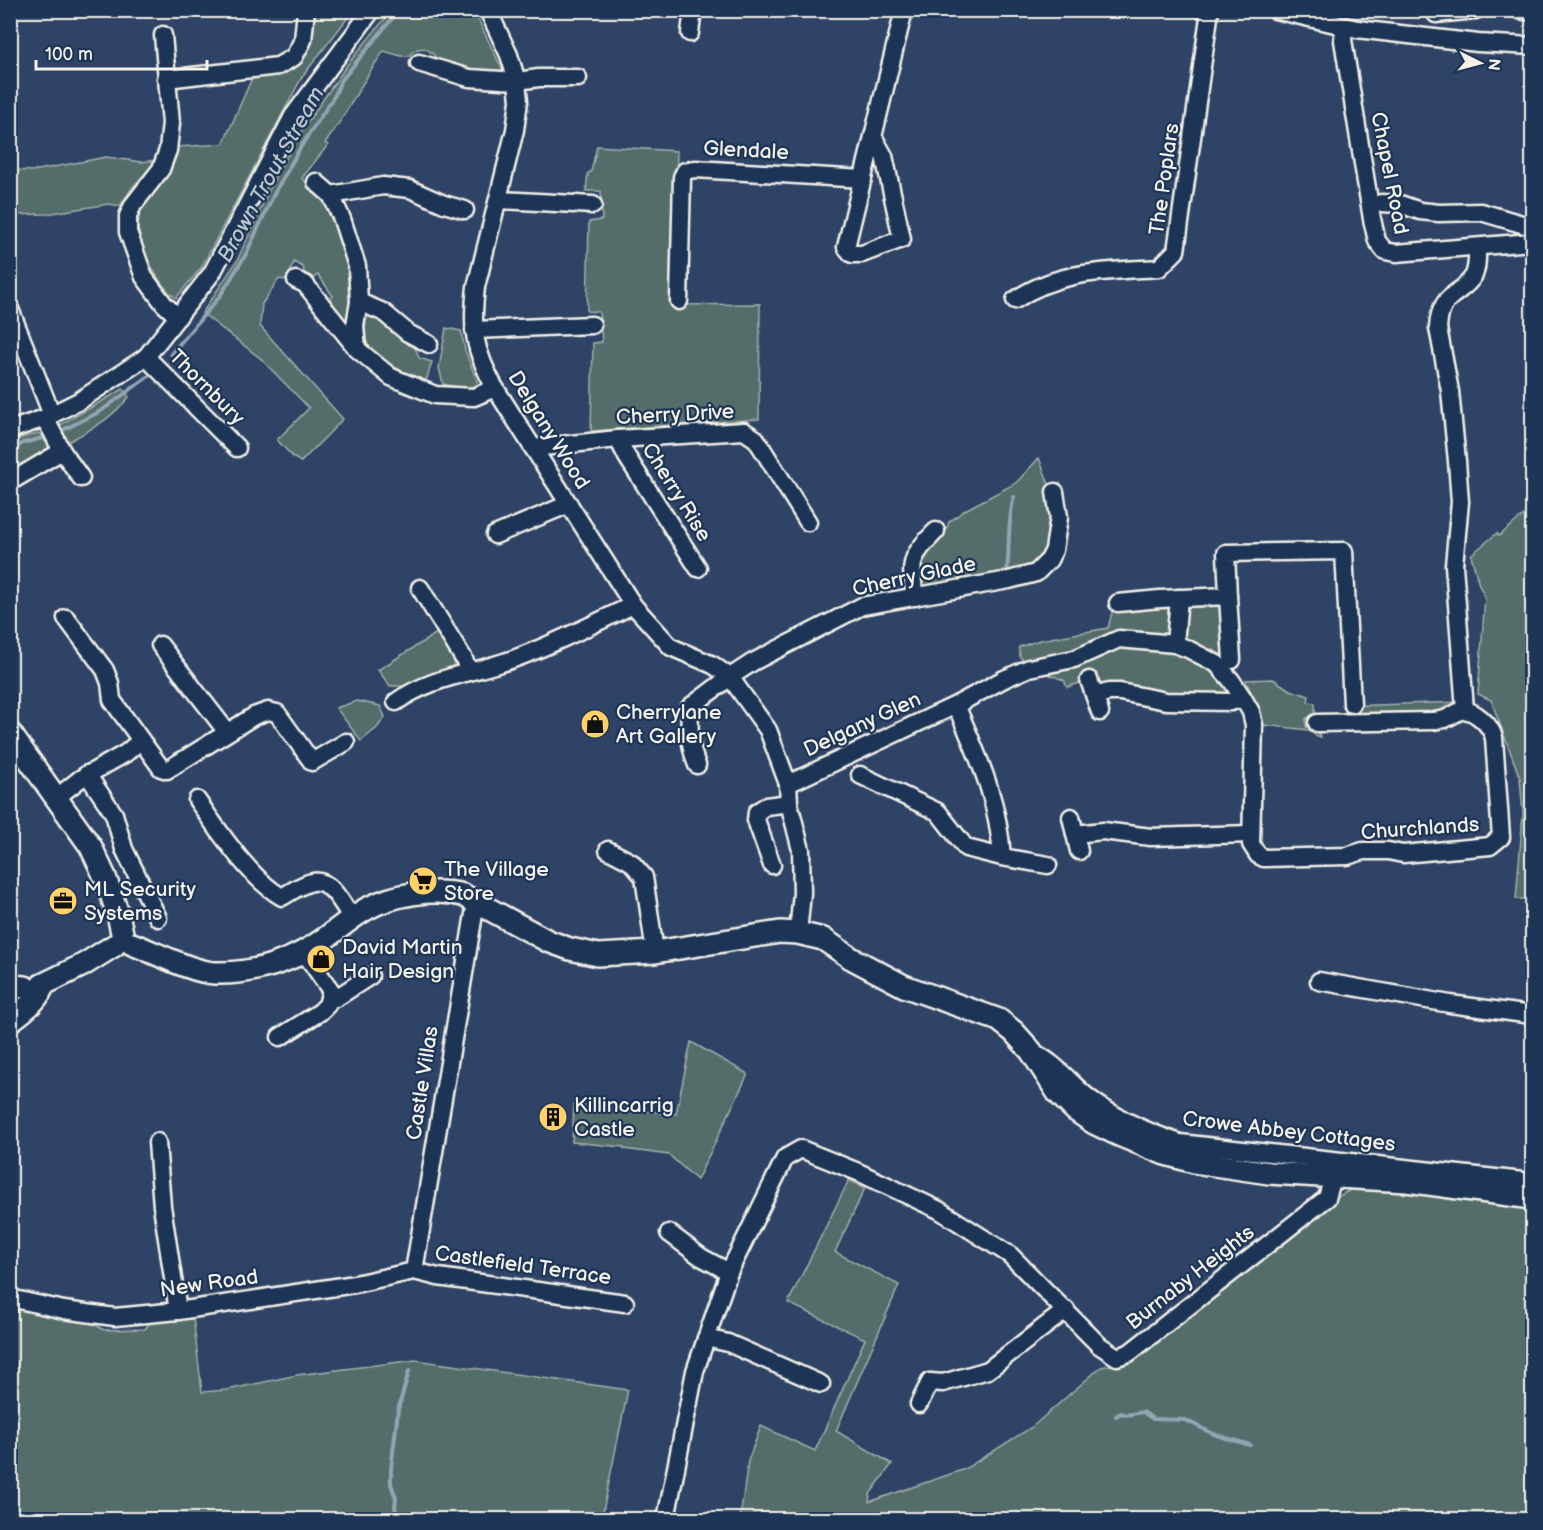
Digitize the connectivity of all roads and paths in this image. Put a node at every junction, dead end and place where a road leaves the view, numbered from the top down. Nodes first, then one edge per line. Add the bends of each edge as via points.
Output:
1 (306, 10) edge
2 (372, 10) edge
3 (488, 10) edge
4 (693, 10) edge
5 (904, 10) edge
6 (1210, 10) edge
7 (1275, 10) edge
8 (1476, 10) edge
9 (1519, 10) edge
10 (1435, 12) edge
11 (1533, 12) edge
12 (1344, 27) junction
13 (690, 33) dead end
14 (163, 35) dead end
15 (1434, 39) junction
16 (1533, 46) edge
17 (419, 63) dead end
18 (578, 78) dead end
19 (166, 79) junction
20 (517, 81) junction
21 (874, 138) junction
22 (863, 179) junction
23 (316, 182) dead end
24 (331, 195) junction
25 (499, 200) junction
26 (1381, 203) dead end
27 (593, 205) dead end
28 (1409, 207) junction
29 (465, 210) dead end
30 (1406, 224) dead end
31 (1533, 227) edge
32 (1533, 242) edge
33 (1476, 247) junction
34 (296, 280) dead end
35 (1015, 300) dead end
36 (679, 301) dead end
37 (359, 302) junction
38 (10, 309) edge
39 (178, 317) junction
40 (592, 325) dead end
41 (474, 330) junction
42 (429, 344) dead end
43 (357, 349) junction
44 (146, 357) junction
45 (495, 388) junction
46 (49, 416) junction
47 (13, 428) edge
48 (618, 439) junction
49 (237, 448) dead end
50 (533, 448) junction
51 (62, 451) junction
52 (81, 478) dead end
53 (10, 482) edge
54 (1055, 492) dead end
55 (570, 504) junction
56 (808, 522) dead end
57 (936, 531) dead end
58 (495, 534) dead end
59 (698, 568) dead end
60 (420, 588) dead end
61 (1228, 596) junction
62 (915, 597) junction
63 (1179, 598) junction
64 (1118, 603) dead end
65 (633, 604) junction
66 (66, 618) dead end
67 (1175, 644) junction
68 (160, 645) dead end
69 (1232, 660) dead end
70 (469, 672) junction
71 (730, 677) junction
72 (1089, 680) dead end
73 (1243, 698) junction
74 (396, 702) dead end
75 (956, 705) junction
76 (1465, 710) junction
77 (1345, 722) junction
78 (1317, 723) dead end
79 (768, 730) joint
80 (227, 732) junction
81 (10, 733) edge
82 (140, 741) junction
83 (346, 742) dead end
84 (697, 765) dead end
85 (87, 774) junction
86 (860, 775) dead end
87 (788, 784) junction
88 (56, 798) junction
89 (197, 800) dead end
90 (789, 803) junction
91 (1071, 817) dead end
92 (1075, 834) junction
93 (1250, 834) junction
94 (608, 850) dead end
95 (1079, 851) dead end
96 (1002, 857) junction
97 (772, 865) dead end
98 (1048, 865) dead end
99 (476, 902) junction
100 (158, 918) dead end
101 (353, 920) junction
102 (798, 933) junction
103 (123, 940) junction
104 (304, 952) junction
105 (655, 952) junction
106 (370, 976) dead end
107 (1319, 981) dead end
108 (28, 989) edge
109 (332, 991) junction
110 (1533, 1015) edge
111 (10, 1021) edge
112 (280, 1037) dead end
113 (1031, 1051) junction
114 (157, 1142) dead end
115 (1333, 1177) junction
116 (1533, 1182) edge
117 (1533, 1198) edge
118 (669, 1233) dead end
119 (414, 1271) junction
120 (729, 1272) junction
121 (10, 1298) edge
122 (626, 1303) dead end
123 (178, 1311) junction
124 (1066, 1311) junction
125 (706, 1338) junction
126 (821, 1384) dead end
127 (919, 1404) dead end
128 (666, 1519) edge

1 - 19 street via 303,40 294,57 278,66
2 - 39 street via 293,116 212,273
3 - 20 street, Delgany Wood
4 - 13 street
5 - 21 street
6 - 35 street, The Poplars via 1176,251 1159,268 1086,272 1051,281
7 - 12 street
8 - 10 street
9 - 11 street
10 - 15 street
12 - 15 street
12 - 33 street, Chapel Road via 1377,241 1384,251 1396,253
14 - 19 street
15 - 16 street
17 - 20 street via 469,78
18 - 20 street
19 - 39 street via 171,123 168,150 161,169 133,205 128,232 144,277
20 - 25 street, Delgany Wood via 515,130
21 - 22 street
21 - 22 street via 884,156 902,239 852,254 846,247
22 - 36 street, Glendale via 685,171
23 - 24 street
24 - 29 street via 383,186 410,189
24 - 37 street via 357,266
25 - 27 street
25 - 41 street, Delgany Wood via 476,287
26 - 28 street
28 - 30 street
28 - 31 street via 1439,213 1481,212
32 - 33 street, Chapel Road
33 - 76 street via 1473,276 1448,299 1439,317 1460,502 1454,565
34 - 43 street via 305,284
37 - 42 street via 383,312
37 - 43 street via 355,325
38 - 46 street
39 - 44 street
40 - 41 street
41 - 45 street, Delgany Wood via 477,352
43 - 45 street via 391,377 435,395 474,397
44 - 46 street via 79,402
44 - 49 street, Thornbury
45 - 50 street, Delgany Wood
46 - 47 street
46 - 51 street
48 - 50 street, Cherry Drive
48 - 56 street, Cherry Drive via 744,431 756,439
48 - 59 street, Cherry Rise
50 - 55 street, Delgany Wood
51 - 52 street
51 - 53 street
54 - 62 street, Cherry Glade via 1059,517 1054,550 1036,573
55 - 58 street
55 - 65 street, Delgany Wood
57 - 62 street via 915,555 911,569
60 - 70 street via 465,659
61 - 63 street
61 - 69 street
61 - 77 street via 1226,553 1344,551 1348,704
62 - 71 street, Cherry Glade via 862,606
63 - 64 street
63 - 67 street
65 - 70 street via 561,640
65 - 71 street, Delgany Wood via 671,647
66 - 82 street via 105,670 112,700
67 - 73 street via 1217,664
67 - 75 street, Delgany Glen via 1119,639 1074,659 1042,664 1004,679
68 - 80 street
70 - 74 street via 435,682
71 - 79 street, Delgany Wood
71 - 84 street, Cherry Glade via 690,707 688,734
72 - 73 street via 1097,704 1109,692 1166,701 1231,702
73 - 93 street via 1254,725
75 - 87 street, Delgany Glen
75 - 96 street, Delgany Glen via 992,793
76 - 77 street via 1434,721
76 - 93 street, Churchlands via 1477,715 1493,733 1501,830 1501,837 1494,844 1403,854 1362,851 1347,856 1273,859 1264,858 1253,849
77 - 78 street
79 - 87 street, Delgany Glen
80 - 82 street via 167,770 161,768
80 - 83 street via 268,711 277,713 312,762
81 - 88 main road
82 - 85 street
85 - 88 street
85 - 100 street via 114,814 124,849
86 - 96 street via 938,812 966,848
87 - 90 street, Delgany Glen
88 - 103 main road via 91,847 115,905
89 - 101 street via 269,890 282,897 312,882 321,882 333,891
90 - 97 street via 766,806 757,812 756,820
90 - 102 street, Delgany Glen via 801,850
91 - 92 street
92 - 93 street
92 - 95 street
94 - 105 street via 632,862 644,877
96 - 98 street
99 - 101 main road via 454,893 420,893 368,908
99 - 105 main road via 570,949 597,955
99 - 119 street, Castle Villas
101 - 104 main road
102 - 105 main road via 756,935
102 - 113 main road via 823,939 904,986 999,1020
103 - 104 main road via 214,973 278,964
103 - 108 main road via 83,965
104 - 109 street
106 - 109 street via 336,998
107 - 110 street
108 - 111 main road via 23,1012
109 - 112 street via 320,1012
113 - 115 main road via 1058,1093 1075,1110 1128,1139 1165,1154 1220,1167
113 - 116 street, Crowe Abbey Cottages via 1045,1058 1114,1116 1180,1143
114 - 123 street
115 - 117 main road
115 - 124 street, Burnaby Heights via 1327,1198 1129,1353 1117,1357 1099,1345
118 - 120 street via 700,1257
119 - 122 street, Castlefield Terrace
119 - 123 street, New Road
120 - 124 street, Burnaby Heights via 785,1158 801,1149 939,1210 1010,1255
120 - 125 street, Burnaby Heights
121 - 123 street, New Road via 115,1317
124 - 127 street via 988,1370 943,1383 930,1382
125 - 126 street via 728,1343
125 - 128 street, Burnaby Heights via 695,1371

